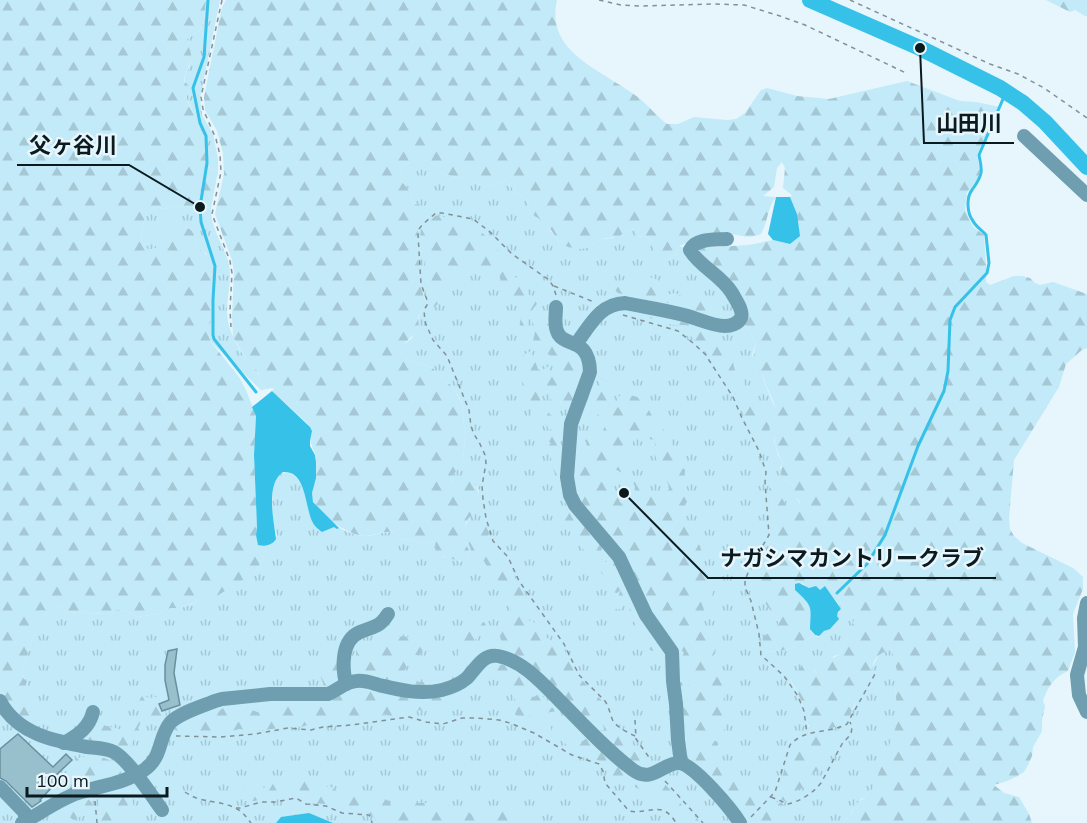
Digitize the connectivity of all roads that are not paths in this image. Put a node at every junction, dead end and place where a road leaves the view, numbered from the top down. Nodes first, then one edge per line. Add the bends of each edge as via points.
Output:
1 (1024, 136) dead end
2 (1087, 195) edge
3 (727, 239) dead end
4 (556, 307) road end
5 (576, 344) junction
6 (1087, 603) edge
7 (388, 614) dead end
8 (346, 684) junction
9 (2, 709) edge
10 (1087, 711) edge
11 (93, 712) dead end
12 (64, 743) junction
13 (681, 763) junction
14 (0, 787) edge
15 (162, 810) dead end
16 (743, 822) edge
17 (24, 823) edge

1 - 2 street
3 - 5 street via 694,243 690,250 731,291 741,315 736,323 722,326 684,315 616,304 596,317
4 - 5 street via 557,333
5 - 13 street via 588,357 590,372 571,424 568,488 575,505 619,558 646,615 672,652
6 - 10 street via 1086,646 1077,675 1079,695
7 - 8 street via 377,627 358,633 349,642 345,649
8 - 13 street via 359,680 411,692 444,690 466,679 484,658 501,656 522,665 637,773 647,776
8 - 17 street via 328,694 222,699 195,710 173,720 154,761 144,770 128,779 71,795
9 - 12 street via 30,731
11 - 12 street via 86,728
12 - 15 street via 116,753
13 - 16 street via 700,775
14 - 17 street via 25,813

